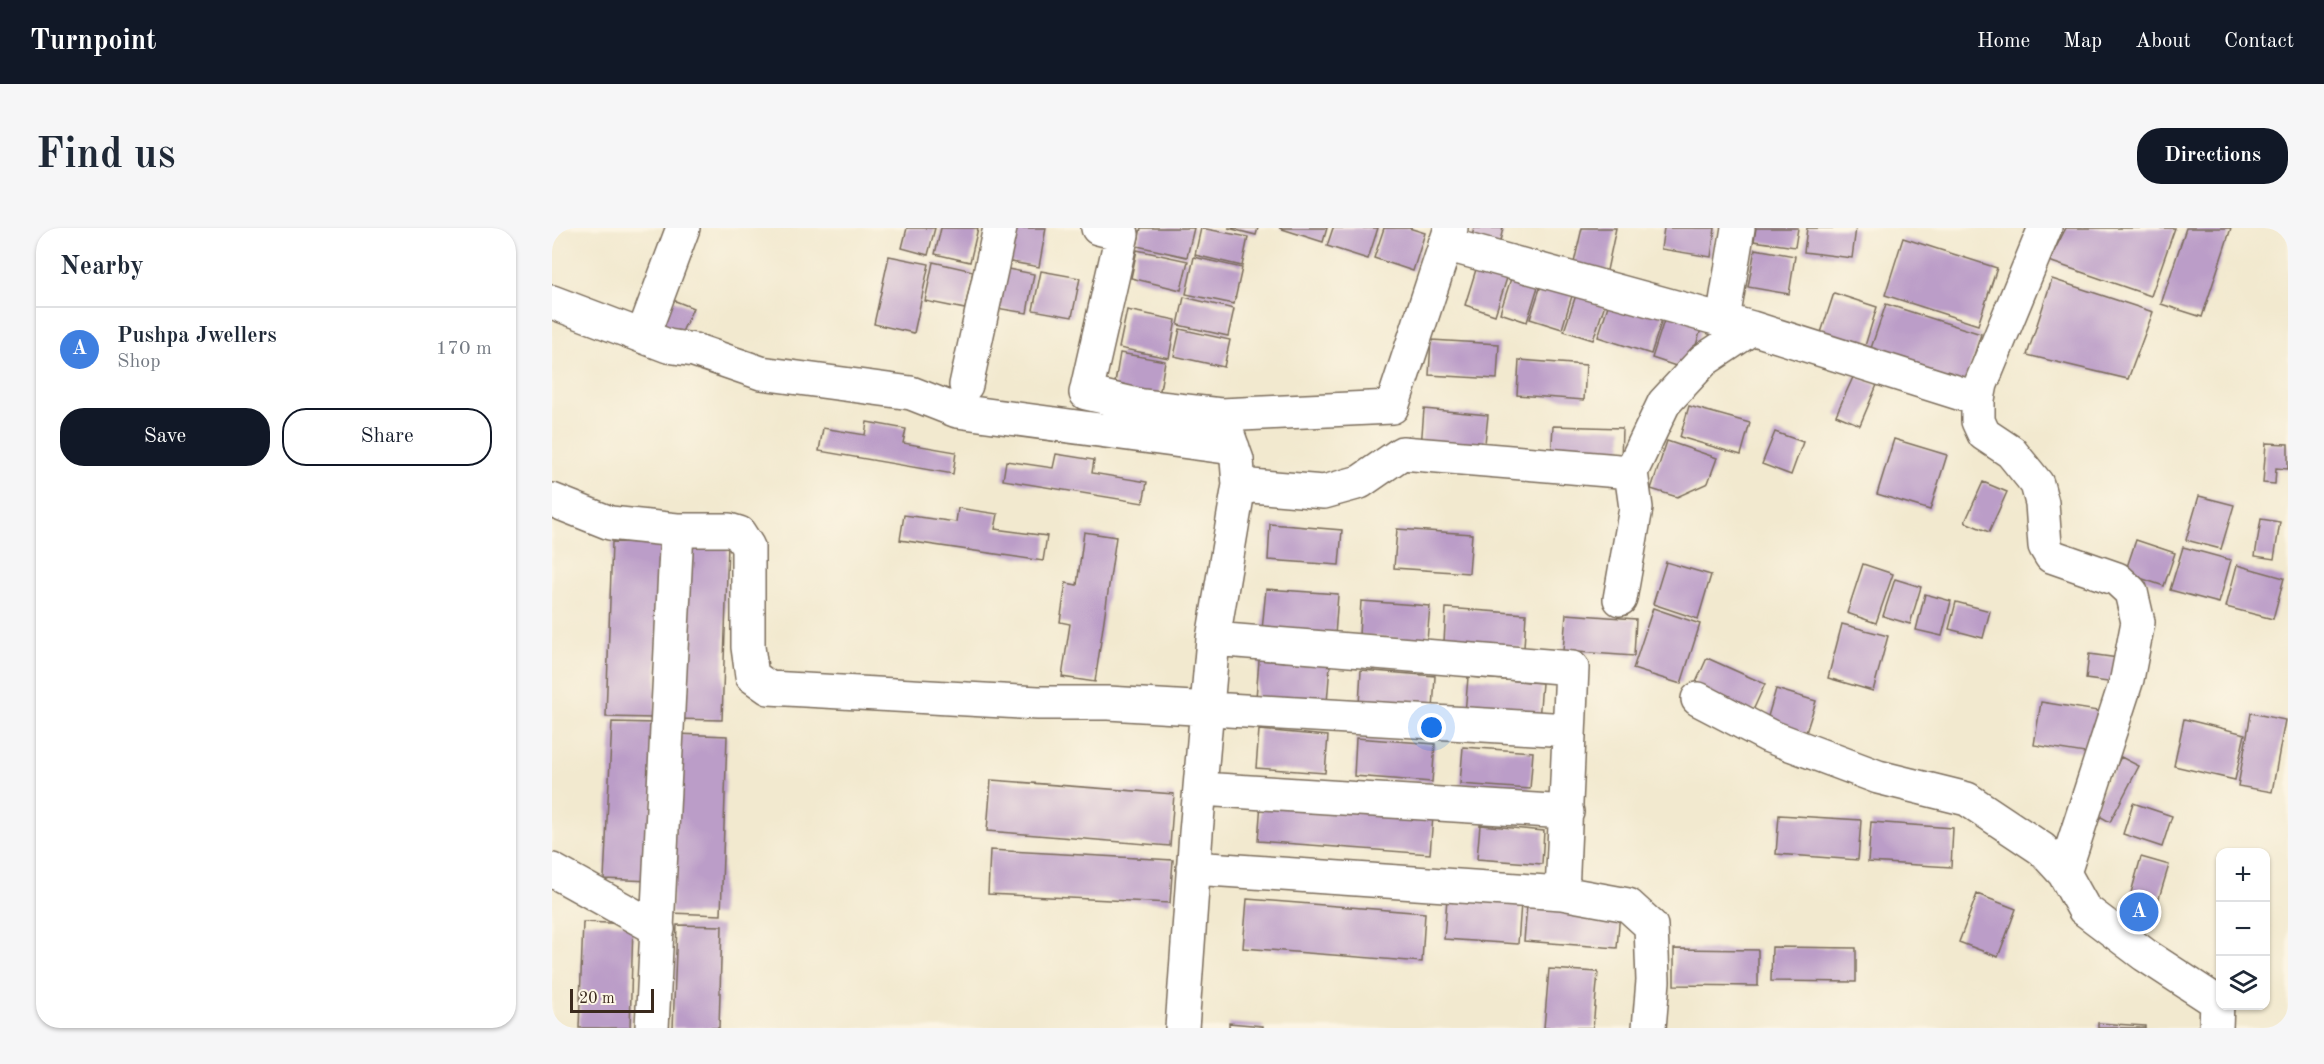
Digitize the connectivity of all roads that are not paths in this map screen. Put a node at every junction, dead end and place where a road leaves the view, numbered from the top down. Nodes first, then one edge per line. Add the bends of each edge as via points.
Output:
1 (683, 228) edge
2 (1000, 228) edge
3 (1098, 228) edge
4 (1738, 228) edge
5 (2045, 228) edge
6 (1448, 236) edge
7 (552, 302) edge
8 (1738, 324) junction
9 (643, 335) junction
10 (966, 384) dead end
11 (1977, 399) junction
12 (1221, 415) junction
13 (1233, 448) junction
14 (1631, 472) junction
15 (1239, 485) junction
16 (552, 500) edge
17 (677, 530) junction
18 (1620, 599) dead end
19 (1213, 639) junction
20 (1698, 699) dead end
21 (1206, 709) junction
22 (1569, 730) junction
23 (1201, 789) junction
24 (1567, 812) junction
25 (1193, 868) junction
26 (552, 870) edge
27 (2064, 873) junction
28 (1562, 893) junction
29 (658, 929) junction
30 (652, 1028) edge
31 (1182, 1028) edge
32 (1648, 1028) edge
33 (2216, 1028) edge

1 - 9 street
2 - 10 street
3 - 12 street via 1122,234 1086,393 1142,406
4 - 8 street
5 - 11 street
6 - 8 street
6 - 12 street via 1392,407
7 - 9 street
8 - 11 street
8 - 14 street via 1664,403
9 - 13 street via 761,373 911,393 957,411
11 - 27 street via 1978,421 1984,434 2011,452 2037,484 2045,546 2051,556 2116,579 2131,592 2138,622 2127,679
12 - 13 street
13 - 15 street
14 - 15 street via 1402,453 1360,482 1324,492
14 - 18 street via 1636,508
15 - 19 street
16 - 17 street via 610,523
17 - 21 street via 729,530 739,533 748,547 748,647 752,676 769,688
17 - 29 street
19 - 21 street
19 - 22 street via 1572,668
20 - 27 street via 1780,740 1878,777 1967,799 2042,849
21 - 22 street
21 - 23 street
22 - 24 street
23 - 24 street
23 - 25 street
24 - 28 street
25 - 28 street
25 - 31 street
26 - 29 street
27 - 33 street via 2084,909 2217,1002
28 - 32 street via 1628,905 1651,926 1653,981
29 - 30 street

